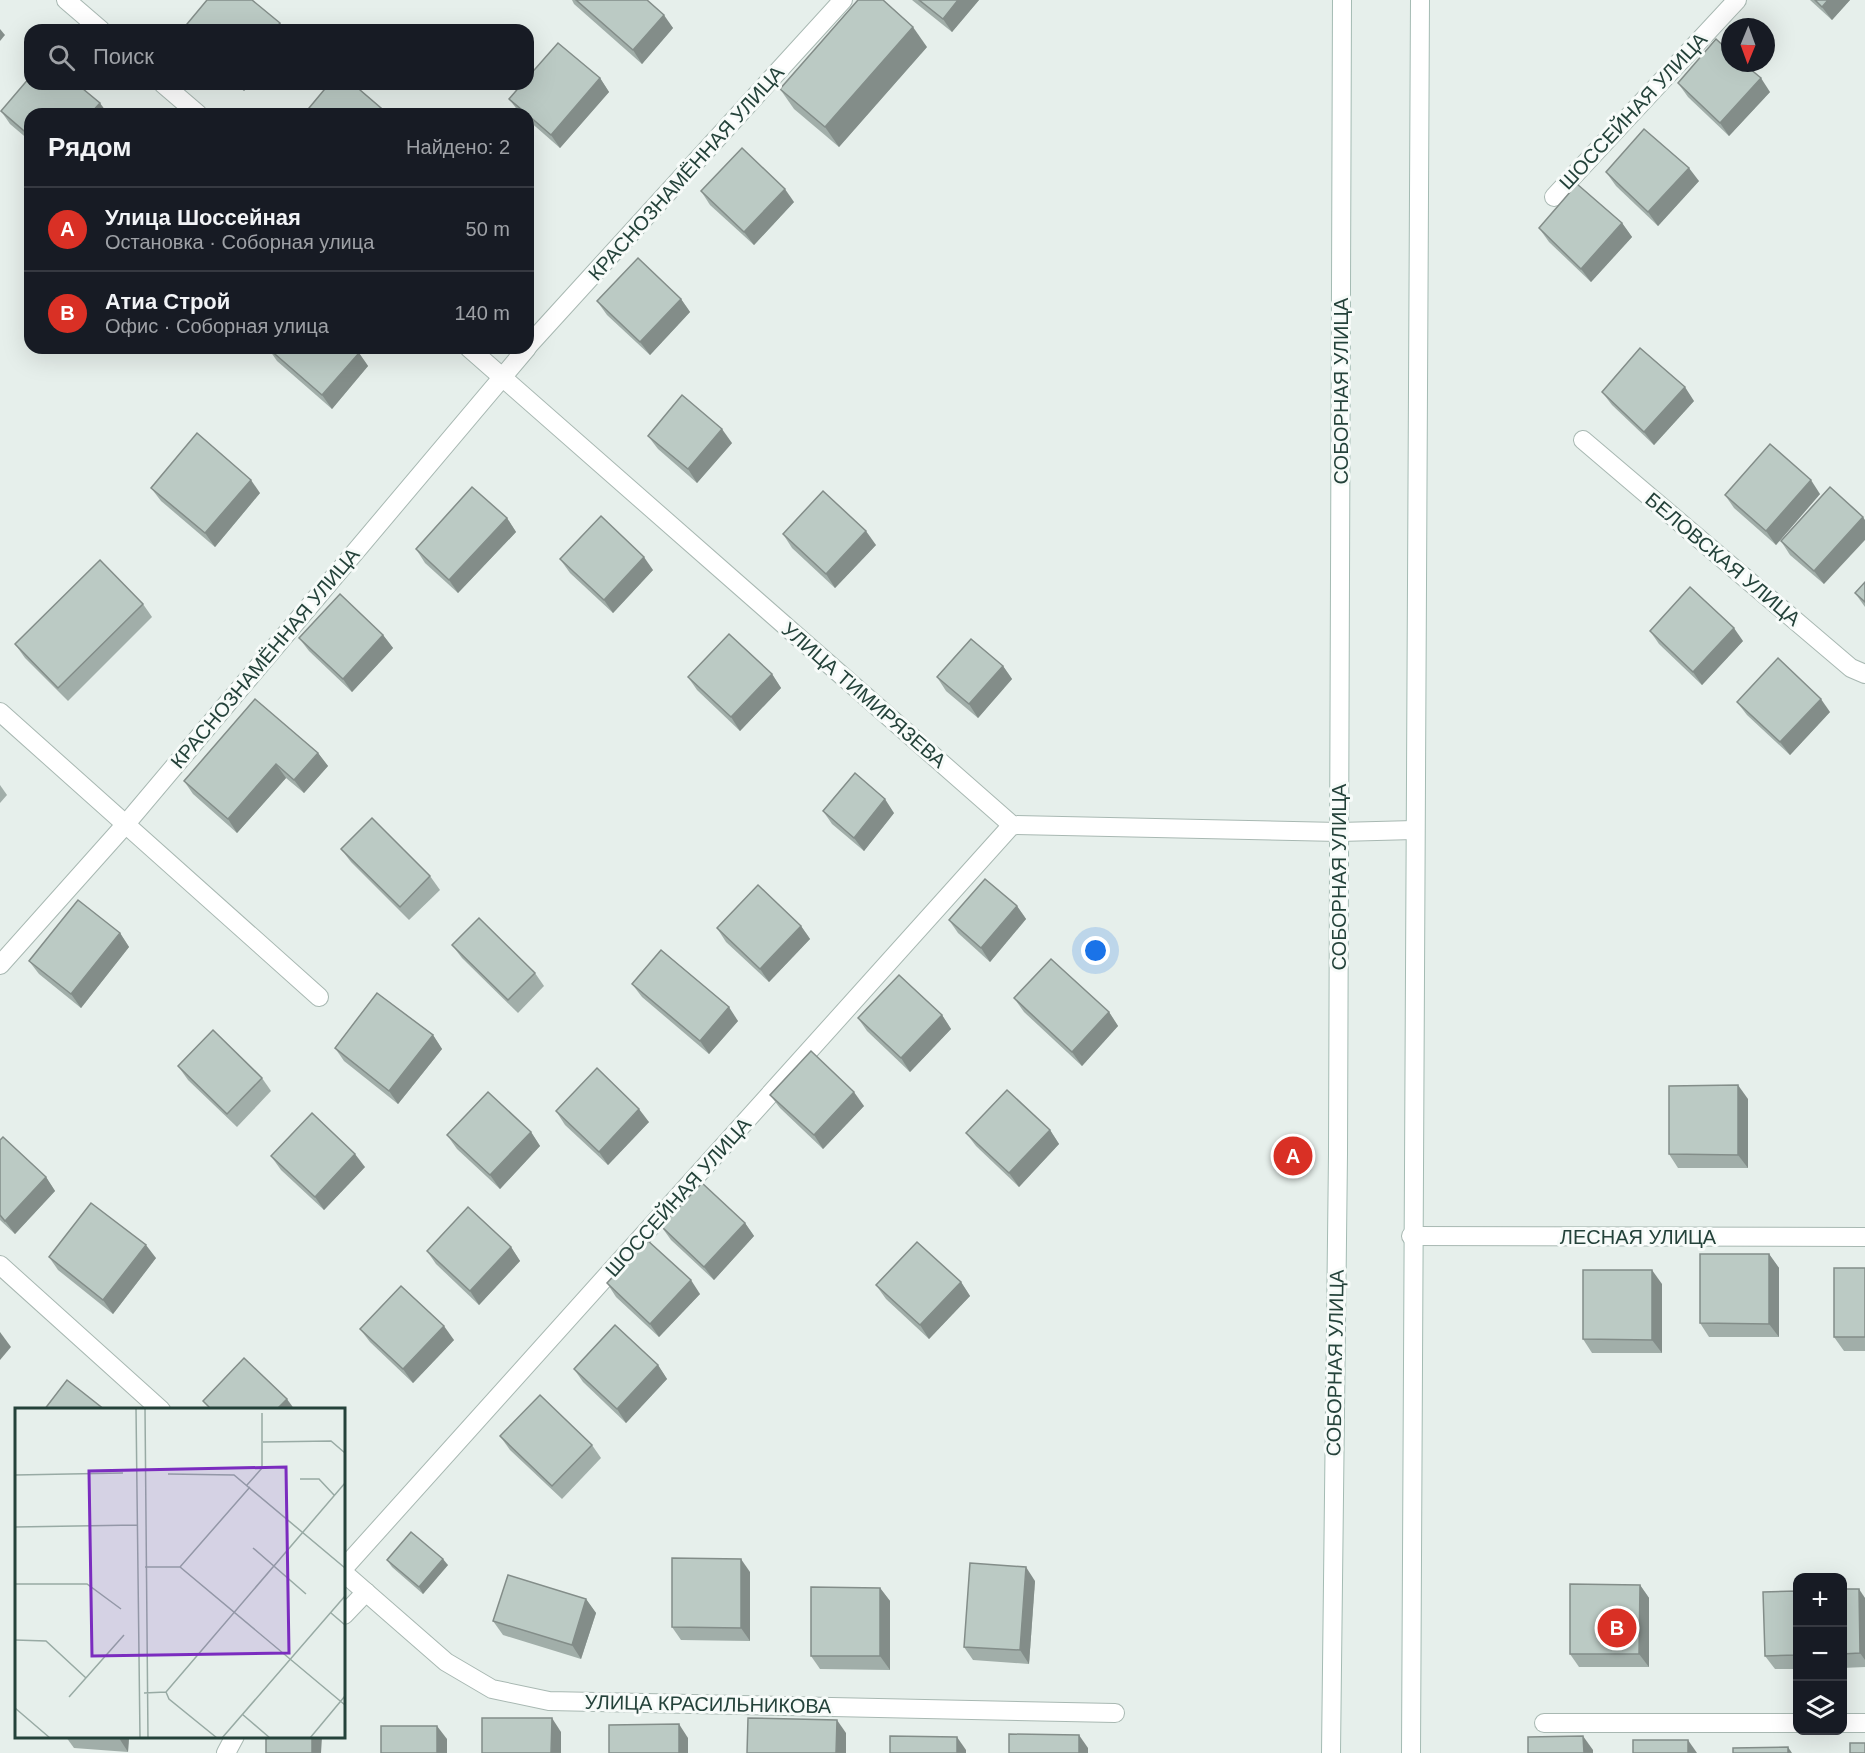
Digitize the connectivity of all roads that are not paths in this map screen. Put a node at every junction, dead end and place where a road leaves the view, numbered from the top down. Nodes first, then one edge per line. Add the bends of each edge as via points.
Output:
1 (66, 0) edge
2 (843, 0) edge
3 (1342, 0) edge
4 (1420, 0) edge
5 (1737, 0) edge
6 (93, 24) edge
7 (170, 90) edge
8 (191, 108) edge
9 (1554, 197) dead end
10 (534, 339) edge
11 (476, 354) edge
12 (521, 354) edge
13 (501, 376) junction
14 (1583, 440) dead end
15 (1865, 674) edge
16 (0, 711) edge
17 (125, 825) junction
18 (1012, 825) junction
19 (1414, 830) junction
20 (1339, 832) junction
21 (0, 965) edge
22 (319, 997) dead end
23 (1411, 1236) junction
24 (1865, 1237) edge
25 (0, 1265) edge
26 (159, 1408) edge
27 (345, 1567) edge
28 (345, 1574) edge
29 (366, 1592) junction
30 (345, 1614) edge
31 (1115, 1713) dead end
32 (1544, 1723) dead end
33 (1793, 1723) edge
34 (1847, 1723) edge
35 (1865, 1723) edge
36 (234, 1738) edge
37 (226, 1753) edge
38 (1330, 1753) edge
39 (1411, 1753) edge

1 - 6 street
2 - 10 street, КРАСНОЗНАМЁННАЯ УЛИЦА
3 - 20 street, СОБОРНАЯ УЛИЦА
4 - 19 street
5 - 9 street, ШОССЕЙНАЯ УЛИЦА
7 - 8 street
11 - 13 street, УЛИЦА ТИМИРЯЗЕВА
12 - 13 street, КРАСНОЗНАМЁННАЯ УЛИЦА
13 - 17 street, КРАСНОЗНАМЁННАЯ УЛИЦА
13 - 18 street, УЛИЦА ТИМИРЯЗЕВА
14 - 15 street, БЕЛОВСКАЯ УЛИЦА via 1851,668
16 - 17 street
17 - 21 street, КРАСНОЗНАМЁННАЯ УЛИЦА
17 - 22 street
18 - 20 street
18 - 27 street, ШОССЕЙНАЯ УЛИЦА
19 - 20 street
19 - 23 street
20 - 38 street, СОБОРНАЯ УЛИЦА
23 - 24 street, ЛЕСНАЯ УЛИЦА
23 - 39 street
25 - 26 street
28 - 29 street, УЛИЦА КРАСИЛЬНИКОВА
29 - 30 street
29 - 31 street, УЛИЦА КРАСИЛЬНИКОВА via 446,1662 492,1689 549,1701
32 - 33 street
34 - 35 street
36 - 37 street

